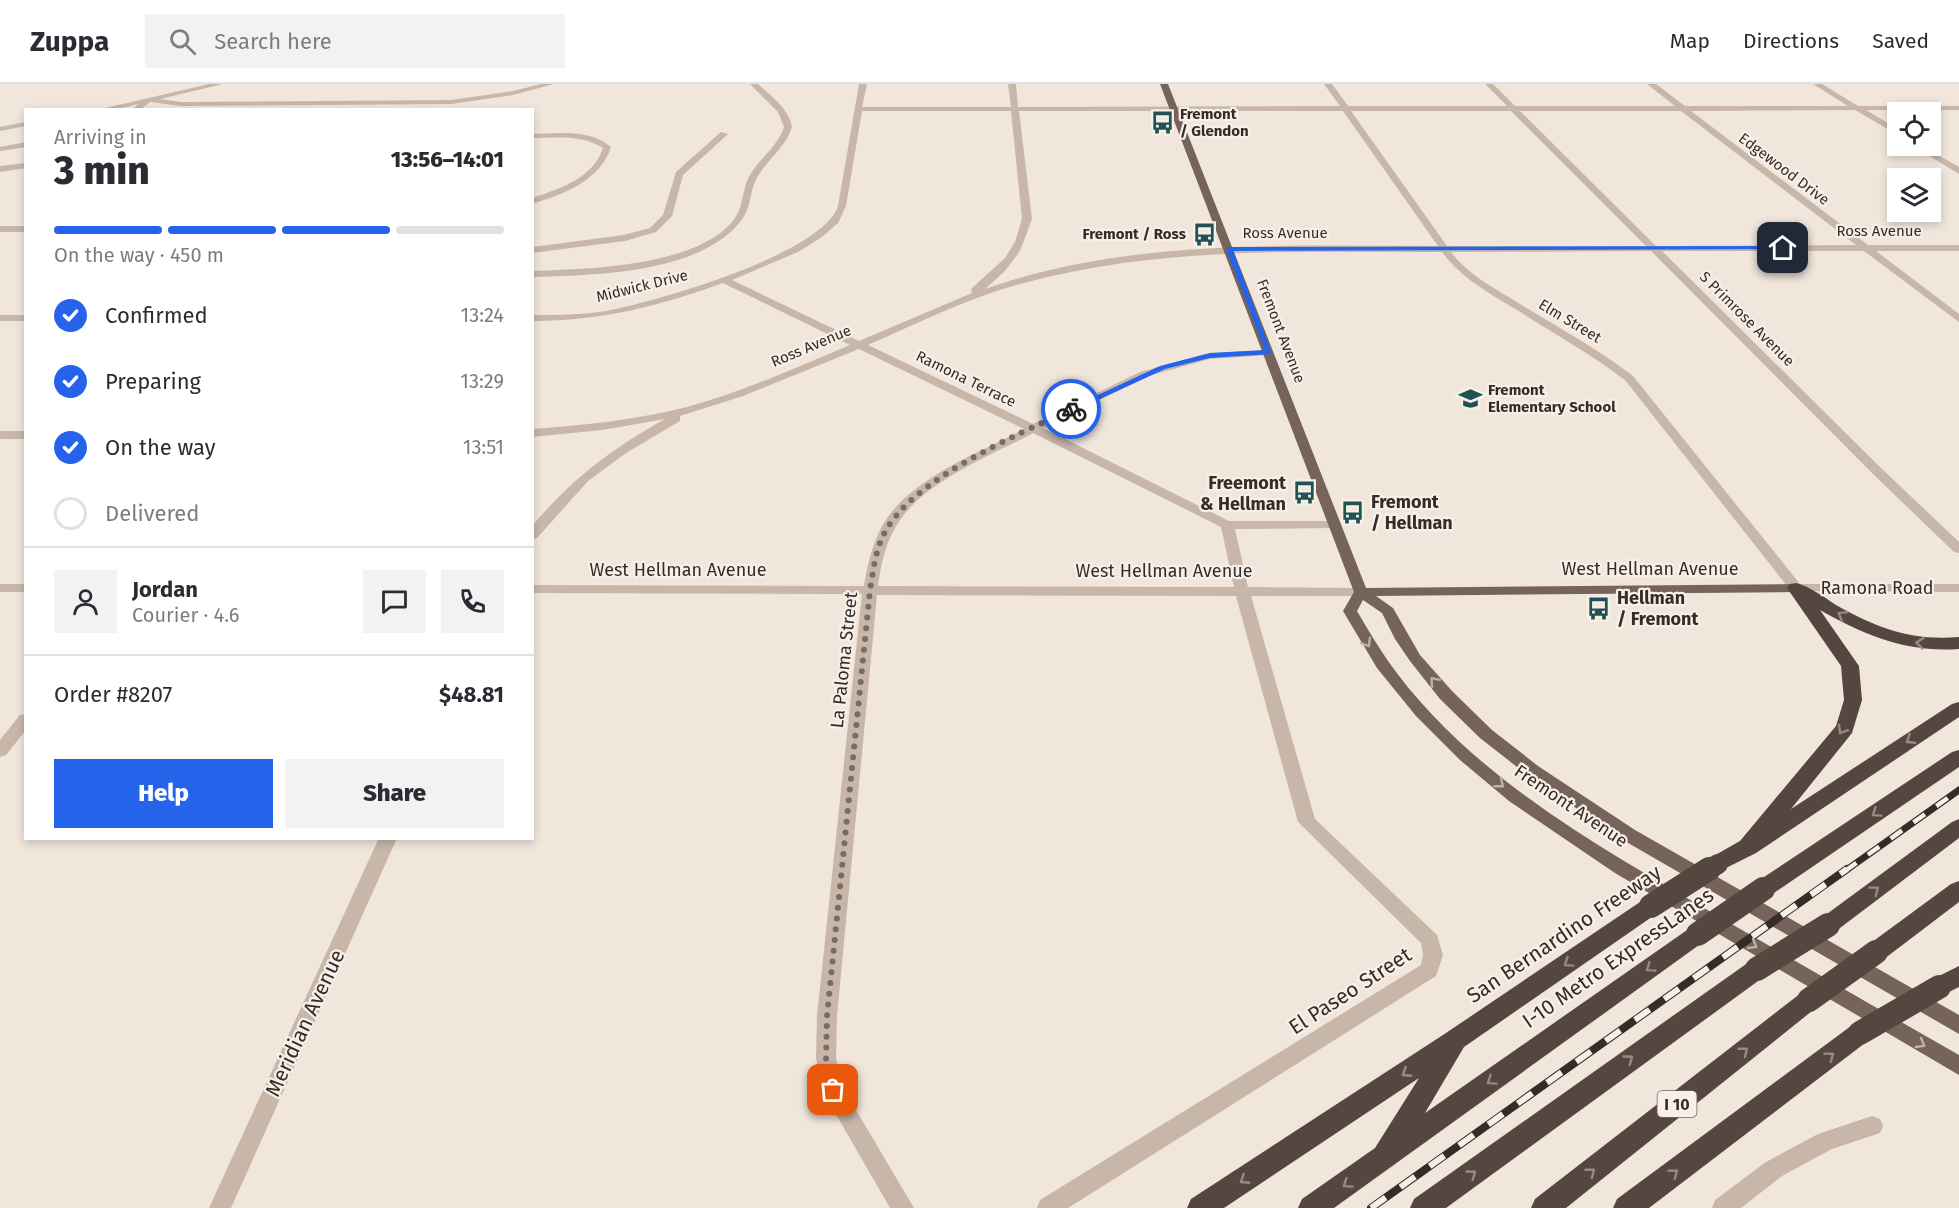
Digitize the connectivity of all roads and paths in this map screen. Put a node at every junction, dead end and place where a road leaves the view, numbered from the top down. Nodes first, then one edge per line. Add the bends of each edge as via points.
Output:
1 (219, 84) edge
2 (550, 84) edge
3 (754, 84) edge
4 (863, 84) edge
5 (1012, 84) edge
6 (1164, 84) edge
7 (1328, 84) edge
8 (1489, 84) edge
9 (1651, 84) edge
10 (1817, 84) edge
11 (148, 100) junction
12 (110, 108) edge
13 (138, 108) edge
14 (1857, 108) junction
15 (1959, 108) edge
16 (858, 109) junction
17 (1683, 109) junction
18 (1014, 110) junction
19 (1174, 110) junction
20 (1347, 110) junction
21 (1515, 110) junction
22 (24, 124) edge
23 (1887, 127) edge
24 (0, 129) edge
25 (724, 134) dead end
26 (534, 136) edge
27 (24, 144) edge
28 (0, 149) edge
29 (1934, 156) edge
30 (24, 165) edge
31 (0, 169) edge
32 (1959, 171) edge
33 (534, 200) edge
34 (0, 229) edge
35 (24, 229) edge
36 (1866, 248) junction
37 (1959, 248) edge
38 (1229, 249) junction
39 (1444, 249) junction
40 (1654, 249) junction
41 (534, 250) edge
42 (534, 274) edge
43 (722, 279) junction
44 (965, 299) junction
45 (0, 318) edge
46 (24, 318) edge
47 (534, 318) edge
48 (1959, 319) edge
49 (857, 345) junction
50 (1269, 352) junction
51 (691, 410) junction
52 (1032, 429) junction
53 (534, 433) edge
54 (0, 435) edge
55 (24, 435) edge
56 (1335, 524) junction
57 (1227, 525) junction
58 (534, 534) edge
59 (1959, 549) edge
60 (0, 588) edge
61 (24, 588) edge
62 (1796, 588) junction
63 (1959, 588) edge
64 (534, 589) edge
65 (870, 590) junction
66 (1242, 591) junction
67 (1361, 592) junction
68 (1959, 643) edge
69 (1959, 708) edge
70 (24, 721) edge
71 (0, 751) edge
72 (1959, 757) edge
73 (1959, 826) edge
74 (387, 840) edge
75 (1748, 847) junction
76 (1959, 890) edge
77 (1949, 982) edge
78 (1959, 1025) edge
79 (1455, 1040) junction
80 (1959, 1066) edge
81 (1872, 1126) dead end
82 (1382, 1159) junction
83 (220, 1208) edge
84 (903, 1208) edge
85 (1048, 1208) edge
86 (1201, 1208) edge
87 (1312, 1208) edge
88 (1424, 1208) edge
89 (1545, 1208) edge
90 (1627, 1208) edge
91 (1723, 1208) edge

1 - 11 street
2 - 11 street via 481,98 418,104 181,104
3 - 42 street via 782,110 790,127 787,136 753,176 738,221 727,231 684,253 654,262
4 - 16 street
5 - 18 street
6 - 19 main road, Fremont Avenue
7 - 20 street, Elm Street
8 - 21 street, S Primrose Avenue
9 - 17 street, Edgewood Drive
10 - 14 street
11 - 12 street
11 - 13 street
14 - 15 street
14 - 17 street
14 - 23 street
16 - 18 street
16 - 43 street via 843,206 835,222 792,253
17 - 21 street
17 - 36 street, Edgewood Drive
18 - 19 street
18 - 44 street via 1027,219 1023,239 991,279
19 - 20 street
19 - 38 main road, Fremont Avenue
20 - 21 street
20 - 39 street, Elm Street
21 - 40 street, S Primrose Avenue
22 - 24 street
25 - 41 street via 679,174 667,216 653,230 625,238
26 - 33 street via 583,137 607,147 590,174
27 - 28 street
29 - 32 street
30 - 31 street
34 - 35 street
36 - 37 street, Ross Avenue
36 - 40 street, Ross Avenue
36 - 48 street, Edgewood Drive
38 - 39 street, Ross Avenue
38 - 44 street, Ross Avenue via 1075,269 1023,280
38 - 50 main road, Fremont Avenue
39 - 40 street, Ross Avenue
39 - 62 street, Elm Street via 1470,277 1629,378
40 - 59 street, S Primrose Avenue
43 - 47 street, Midwick Drive via 612,313
43 - 49 street, Ramona Terrace
44 - 49 street, Ross Avenue
45 - 46 street
49 - 51 street, Ross Avenue
49 - 52 street, Ramona Terrace
50 - 52 street, La Paloma Street via 1210,356 1162,367
50 - 56 main road, Fremont Avenue
51 - 53 street, Ross Avenue via 629,423
51 - 58 street via 650,432 587,476
52 - 57 street, Ramona Terrace
52 - 65 street, La Paloma Street via 953,470 910,500 883,535
54 - 55 street
56 - 57 street, Ramona Terrace
56 - 67 main road, Fremont Avenue
57 - 66 street
60 - 61 street
62 - 63 street, Ramona Road
62 - 67 main road, West Hellman Avenue
68 -> 62 highway via 1919,643 1879,633
62 -> 75 highway via 1850,666 1853,700 1845,728
64 - 65 street, West Hellman Avenue
65 - 66 street, West Hellman Avenue
65 - 84 street, La Paloma Street via 827,1016 826,1059 833,1090
66 - 67 street, West Hellman Avenue
66 - 85 street, El Paseo Street via 1307,822 1430,940 1433,955 1429,970
78 -> 67 main road, Fremont Avenue via 1629,835 1532,771 1446,695 1401,639 1388,611
67 -> 80 main road, Fremont Avenue via 1350,611 1383,667 1429,721 1494,779 1555,824 1678,902
69 -> 75 highway, San Bernardino Freeway
70 - 71 street
72 -> 82 highway, I-10 Metro ExpressLanes, bridge via 1698,934
88 -> 73 highway, bridge via 1757,969 1828,925
74 - 83 street, Meridian Avenue
75 -> 79 highway, San Bernardino Freeway, bridge via 1651,906
89 -> 76 highway, I 10, bridge via 1809,1000
90 -> 77 highway, bridge via 1860,1033
79 - 82 highway
79 -> 86 highway, San Bernardino Freeway
81 - 91 street via 1826,1141 1774,1169
82 -> 87 highway, I-10 Metro ExpressLanes

